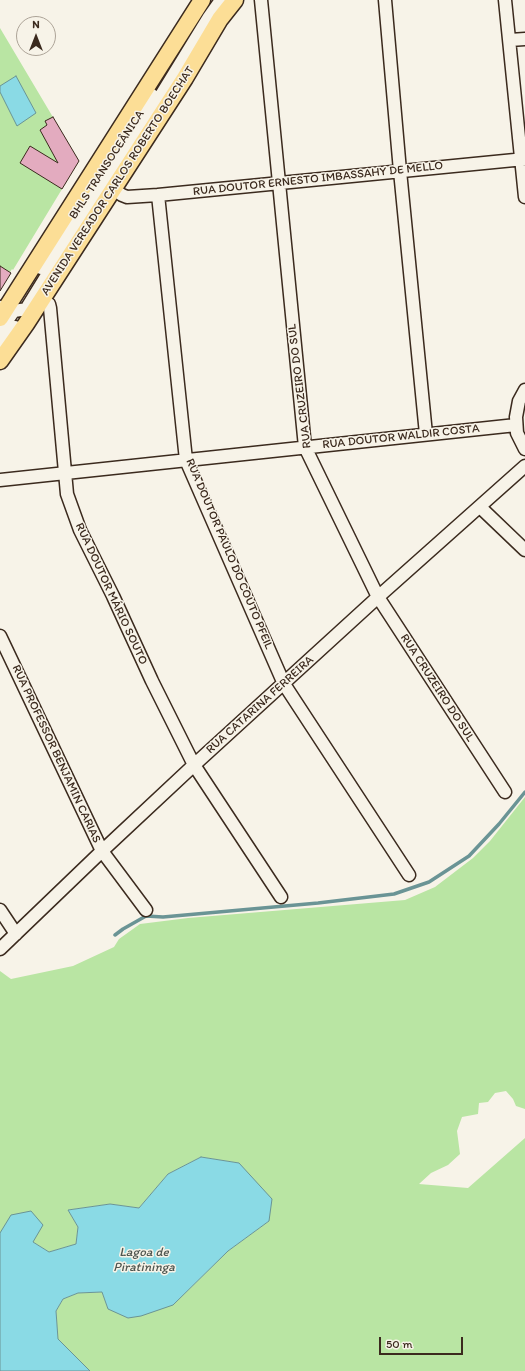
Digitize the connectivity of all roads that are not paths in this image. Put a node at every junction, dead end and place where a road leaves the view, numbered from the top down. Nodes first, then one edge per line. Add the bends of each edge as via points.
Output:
1 (202, 0) edge
2 (214, 0) edge
3 (221, 0) edge
4 (235, 0) edge
5 (261, 0) edge
6 (385, 0) edge
7 (505, 0) edge
8 (525, 39) edge
9 (510, 40) junction
10 (523, 159) edge
11 (400, 171) junction
12 (279, 183) junction
13 (113, 189) junction
14 (158, 195) junction
15 (525, 197) edge
16 (42, 300) junction
17 (27, 309) junction
18 (5, 312) edge
19 (0, 331) edge
20 (0, 346) edge
21 (0, 361) edge
22 (525, 390) edge
23 (516, 425) junction
24 (426, 434) junction
25 (305, 447) junction
26 (525, 449) edge
27 (186, 460) junction
28 (525, 466) edge
29 (64, 473) junction
30 (0, 480) edge
31 (480, 507) junction
32 (525, 550) edge
33 (378, 597) junction
34 (0, 636) edge
35 (284, 684) junction
36 (194, 765) junction
37 (505, 792) dead end
38 (102, 851) junction
39 (408, 875) dead end
40 (281, 897) dead end
41 (0, 910) edge
42 (146, 910) dead end
43 (16, 934) junction
44 (0, 949) edge

1 - 18 main road, AVENIDA VEREADOR CARLOS ROBERTO BOECHAT
2 - 18 street, BHLS TRANSOCEÂNICA
3 - 17 street, BHLS TRANSOCEÂNICA
4 - 13 main road, AVENIDA VEREADOR CARLOS ROBERTO BOECHAT via 220,19
5 - 12 street, RUA CRUZEIRO DO SUL
6 - 11 street
7 - 9 street
8 - 9 street
9 - 10 street
10 - 11 street, RUA DOUTOR ERNESTO IMBASSAHY DE MELLO
10 - 15 street
11 - 12 street, RUA DOUTOR ERNESTO IMBASSAHY DE MELLO
11 - 24 street
12 - 14 street, RUA DOUTOR ERNESTO IMBASSAHY DE MELLO
12 - 25 street, RUA CRUZEIRO DO SUL
13 - 14 street, RUA DOUTOR ERNESTO IMBASSAHY DE MELLO via 127,197
13 - 16 main road, AVENIDA VEREADOR CARLOS ROBERTO BOECHAT
14 - 27 street, RUA DOUTOR PAULO DO COUTO PFEIL
16 - 17 street
16 - 21 main road, AVENIDA VEREADOR CARLOS ROBERTO BOECHAT
16 - 29 street, RUA DOUTOR MÁRIO SOUTO via 49,304 50,308
17 - 18 street
17 - 20 street, BHLS TRANSOCEÂNICA
18 - 19 street, BHLS TRANSOCEÂNICA
22 - 23 street via 517,409
23 - 24 street, RUA DOUTOR WALDIR COSTA
23 - 26 street
24 - 25 street, RUA DOUTOR WALDIR COSTA
25 - 27 street, RUA DOUTOR WALDIR COSTA
25 - 33 street, RUA CRUZEIRO DO SUL
27 - 29 street, RUA DOUTOR WALDIR COSTA
27 - 35 street, RUA DOUTOR PAULO DO COUTO PFEIL
28 - 31 street, RUA CATARINA FERREIRA
29 - 30 street, RUA DOUTOR WALDIR COSTA
29 - 36 street, RUA DOUTOR MÁRIO SOUTO via 67,494 80,530
31 - 32 street
31 - 33 street, RUA CATARINA FERREIRA
33 - 35 street, RUA CATARINA FERREIRA
33 - 37 street, RUA CRUZEIRO DO SUL
34 - 38 street, RUA PROFESSOR BENJAMIN CARIAS
35 - 36 street, RUA CATARINA FERREIRA
35 - 39 street, RUA DOUTOR PAULO DO COUTO PFEIL
36 - 38 street, RUA CATARINA FERREIRA
36 - 40 street, RUA DOUTOR MÁRIO SOUTO
38 - 42 street, RUA PROFESSOR BENJAMIN CARIAS
38 - 43 street, RUA CATARINA FERREIRA
41 - 43 street
43 - 44 street, RUA CATARINA FERREIRA

